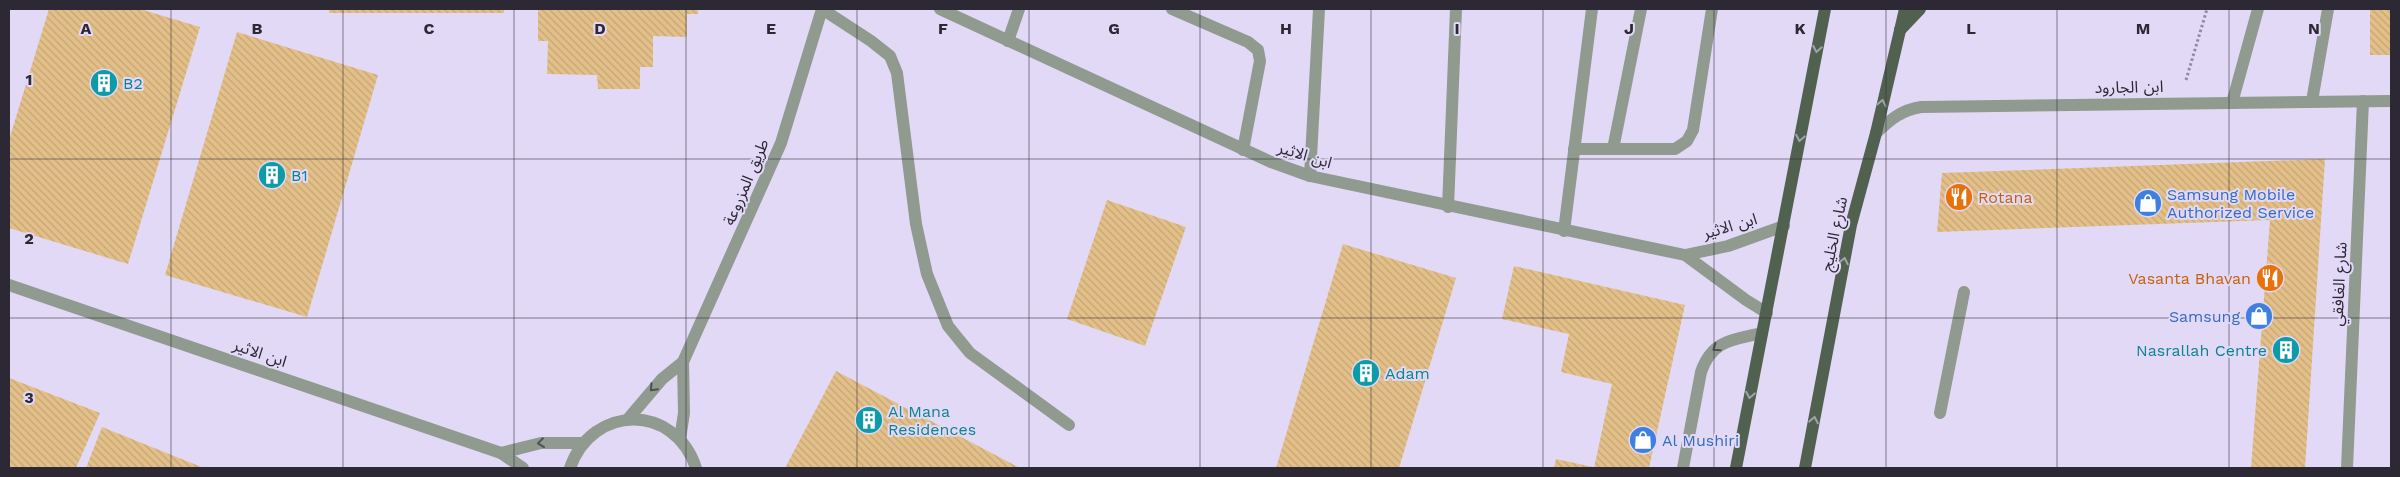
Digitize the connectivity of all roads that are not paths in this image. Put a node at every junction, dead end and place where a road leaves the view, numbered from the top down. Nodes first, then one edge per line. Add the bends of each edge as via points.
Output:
1 (822, 9) edge
2 (940, 9) edge
3 (1019, 9) edge
4 (1172, 9) edge
5 (1319, 9) edge
6 (1456, 9) edge
7 (1592, 9) edge
8 (1641, 9) edge
9 (1712, 9) edge
10 (1825, 9) edge
11 (1905, 9) edge
12 (1920, 9) edge
13 (2258, 9) edge
14 (2328, 9) edge
15 (953, 12) edge
16 (1189, 12) edge
17 (1898, 32) junction
18 (1008, 41) junction
19 (2312, 101) junction
20 (2363, 101) junction
21 (2391, 101) edge
22 (2232, 102) junction
23 (1876, 133) junction
24 (1574, 149) junction
25 (1613, 149) junction
26 (1243, 150) junction
27 (1310, 176) junction
28 (1448, 207) junction
29 (1784, 226) junction
30 (1564, 230) junction
31 (1685, 255) junction
32 (9, 284) edge
33 (1964, 292) dead end
34 (1767, 313) junction
35 (1762, 333) junction
36 (683, 362) junction
37 (1940, 413) dead end
38 (628, 419) junction
39 (1069, 425) dead end
40 (680, 439) junction
41 (583, 443) junction
42 (501, 453) junction
43 (523, 468) edge
44 (570, 468) edge
45 (696, 468) edge
46 (1683, 468) edge
47 (1736, 468) edge
48 (1805, 468) edge
49 (2347, 468) edge

1 - 36 street, طريق المزروعة via 781,143
1 - 39 street via 890,56 897,73 916,224 927,274 948,326 970,353
2 - 15 street, ابن الاثير
3 - 18 street
4 - 16 street
5 - 27 street
6 - 28 street
7 - 24 street
8 - 25 street
9 - 25 street via 1693,130 1687,141 1676,148
10 -> 29 main road
11 - 17 main road, شارع الخليج
12 - 17 main road
13 - 22 street
14 - 19 street
15 - 18 street, ابن الاثير
16 - 26 street via 1258,50 1260,61
23 -> 17 main road, شارع الخليج
18 - 26 street, ابن الاثير
19 - 20 street, ابن الجارود
19 - 22 street, ابن الجارود
20 - 21 street, ابن الجارود
20 - 49 street, شارع الغافقي
22 - 23 street, ابن الجارود via 1921,107 1899,114
48 -> 23 main road, شارع الخليج via 1851,225
24 - 25 street
24 - 30 street
26 - 27 street, ابن الاثير
27 - 28 street, ابن الاثير
28 - 30 street, ابن الاثير
29 - 31 street, ابن الاثير via 1738,243
29 - 34 main road
30 - 31 street, ابن الاثير
31 - 34 street, ابن الاثير
32 - 42 street, ابن الاثير
33 - 37 street
34 - 35 main road
35 -> 46 street via 1727,341 1713,349 1706,358
35 -> 47 main road
36 -> 38 street, طريق المزروعة via 650,392
36 - 40 street, طريق المزروعة via 684,413
38 - 40 street via 647,421
38 - 41 street via 603,426
40 - 45 street
41 -> 42 street via 541,443
41 - 44 street
42 - 43 street, ابن الاثير

